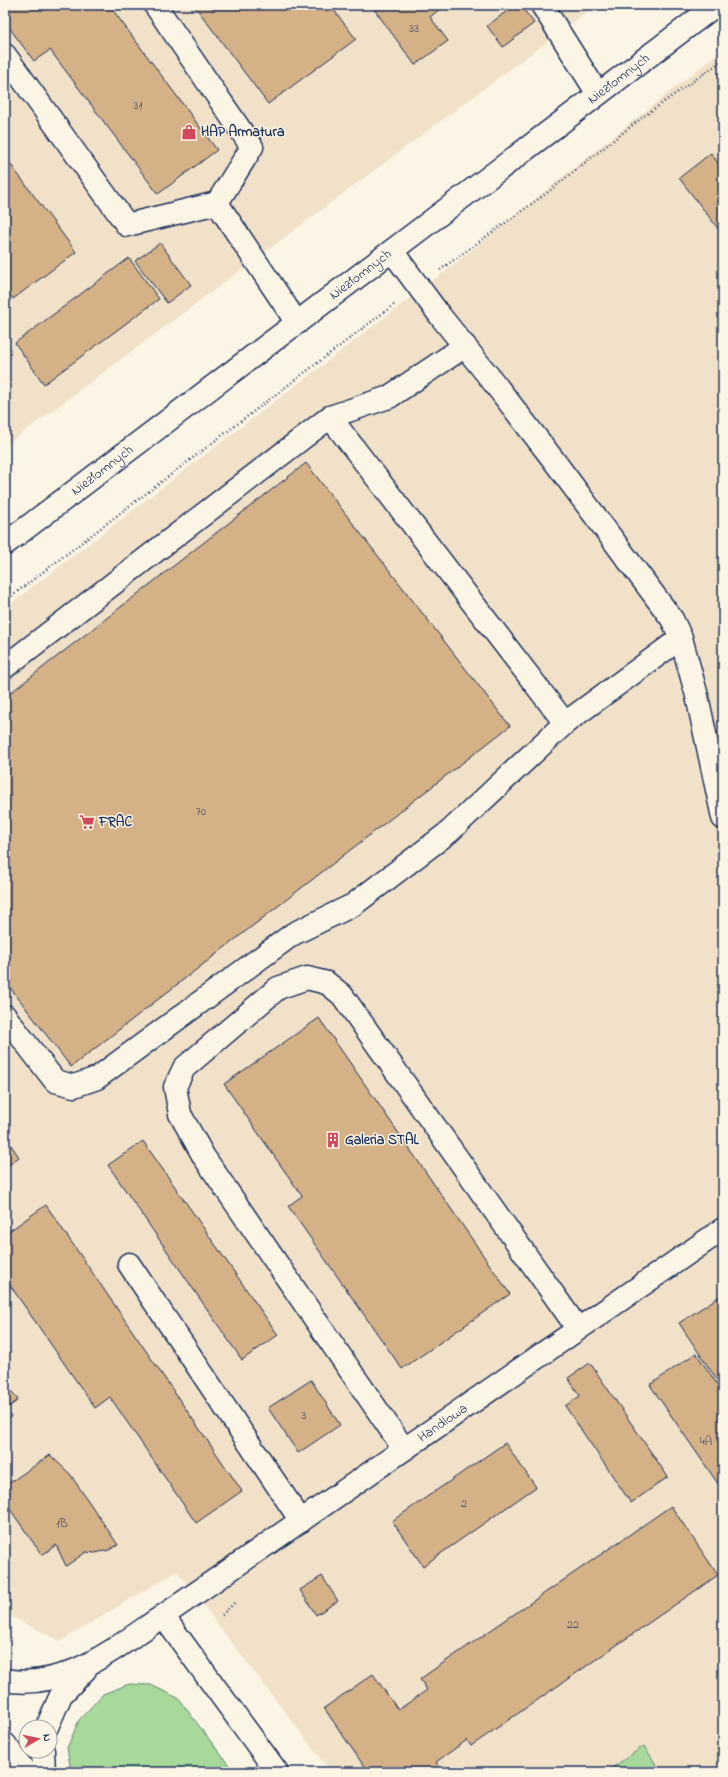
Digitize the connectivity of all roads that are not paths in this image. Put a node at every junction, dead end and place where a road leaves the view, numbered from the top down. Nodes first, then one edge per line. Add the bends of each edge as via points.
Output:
1 (155, 5) edge
2 (542, 5) edge
3 (716, 5) edge
4 (5, 55) edge
5 (598, 94) junction
6 (217, 203) junction
7 (392, 251) junction
8 (297, 323) junction
9 (465, 346) junction
10 (330, 417) junction
11 (5, 544) edge
12 (681, 638) junction
13 (5, 667) edge
14 (565, 723) junction
15 (723, 818) edge
16 (5, 1016) edge
17 (723, 1229) edge
18 (129, 1264) dead end
19 (578, 1329) junction
20 (404, 1449) junction
21 (301, 1520) junction
22 (163, 1616) junction
23 (94, 1661) junction
24 (5, 1680) edge
25 (50, 1719) edge
26 (5, 1744) edge
27 (43, 1759) edge
28 (24, 1772) edge
29 (44, 1772) edge
30 (277, 1772) edge

1 - 6 street via 252,147
2 - 5 street
3 - 5 street, Niezłomnych
4 - 6 street via 127,225
5 - 7 street, Niezłomnych
6 - 8 street
7 - 8 street, Niezłomnych
7 - 9 street
8 - 11 street, Niezłomnych
9 - 10 street via 388,398
9 - 12 street via 672,619
10 - 13 street
10 - 14 street
12 - 14 street
12 - 15 street via 697,696
14 - 16 street via 449,832 353,904 293,934 97,1078 74,1086 55,1081
17 - 19 street, Handlowa
18 - 21 street
19 - 20 street, Handlowa
19 - 20 street via 342,995 327,983 307,978 278,988 184,1068 176,1087 180,1114 204,1157
20 - 21 street, Handlowa
21 - 22 street, Handlowa
22 - 23 street, Handlowa
22 - 30 street
23 - 24 street via 48,1679 30,1682
23 - 25 street via 61,1695
26 - 28 street
27 - 29 street

